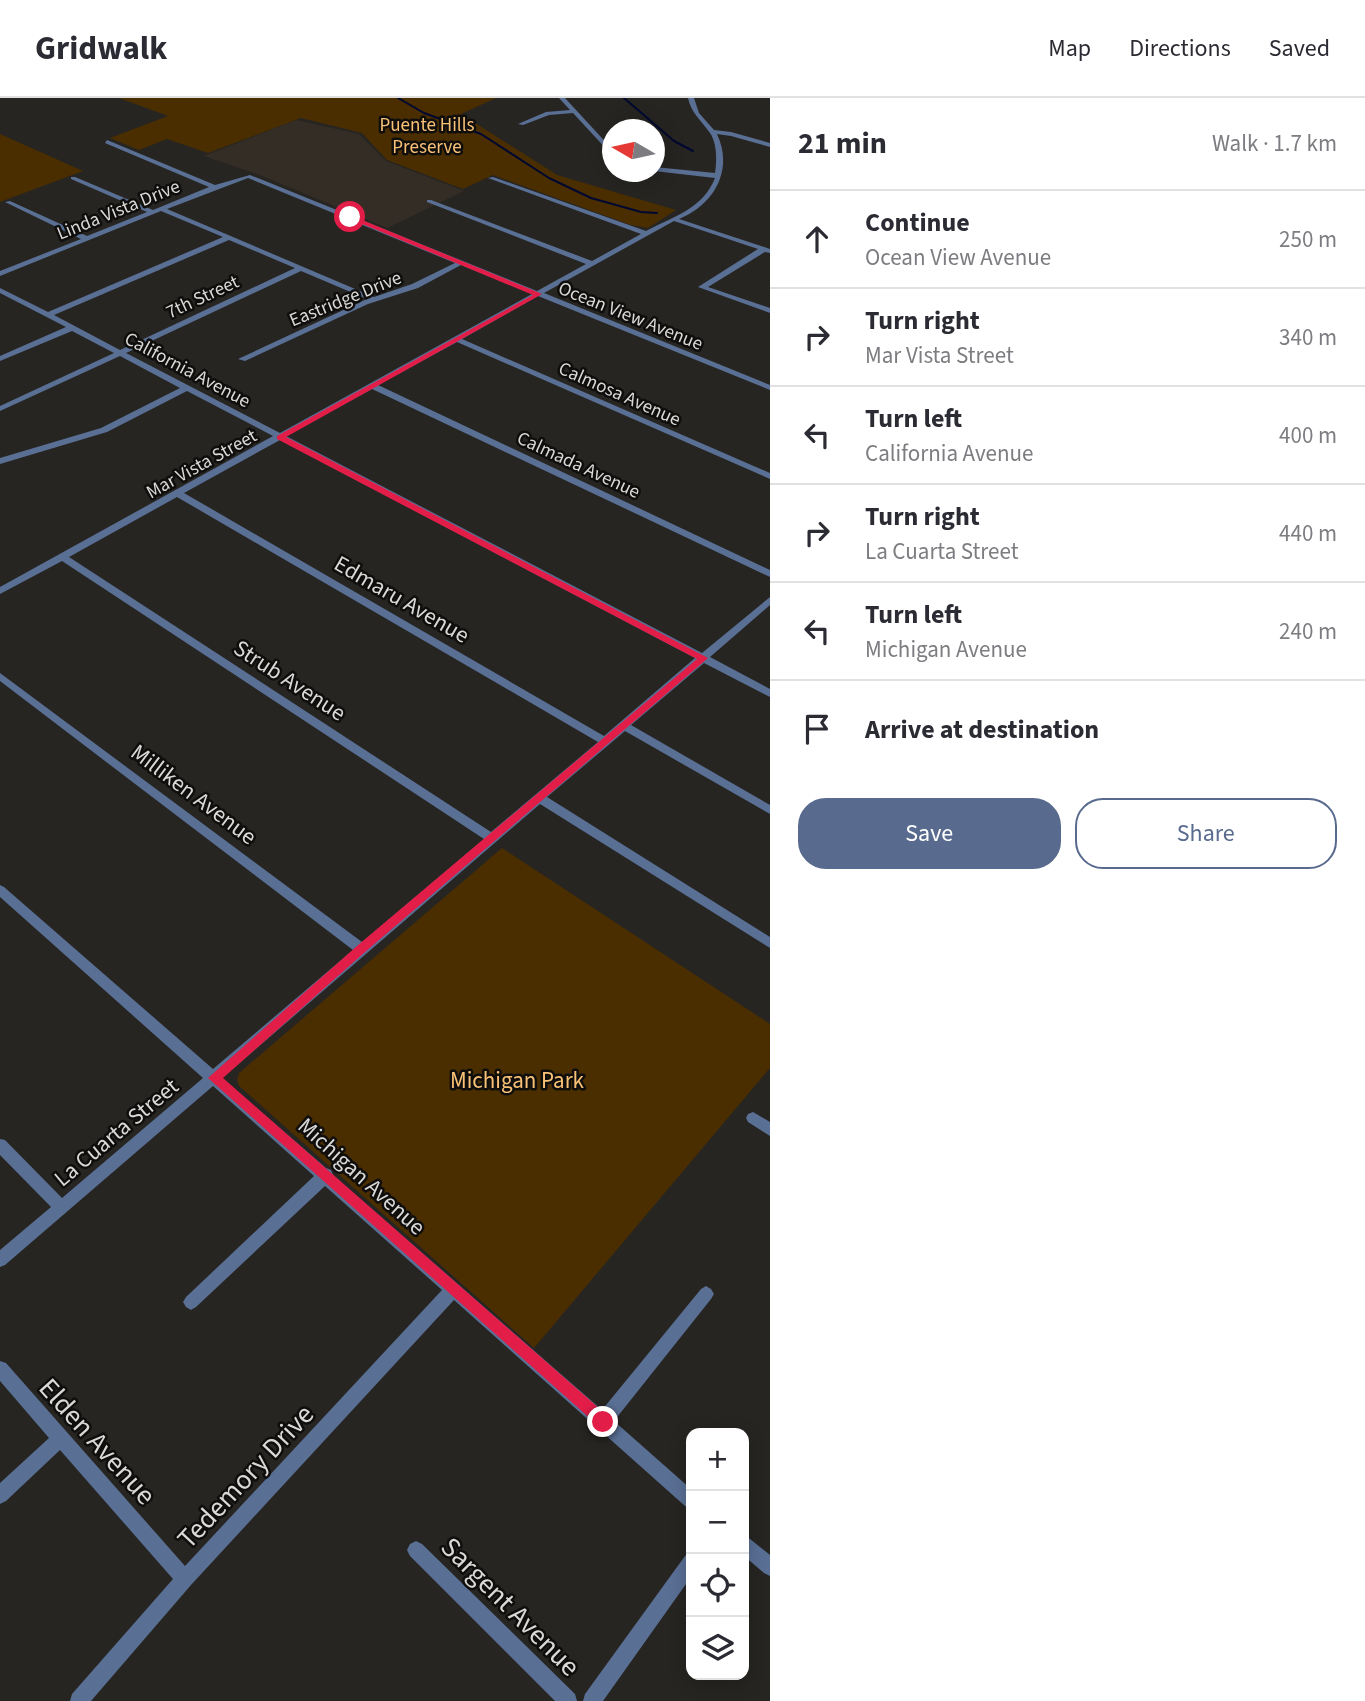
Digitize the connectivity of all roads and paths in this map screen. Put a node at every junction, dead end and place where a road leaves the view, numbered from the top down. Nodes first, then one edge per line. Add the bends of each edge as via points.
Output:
1 (562, 98) edge
2 (691, 98) edge
3 (574, 111) junction
4 (522, 124) dead end
5 (713, 132) junction
6 (602, 141) edge
7 (107, 142) dead end
8 (770, 145) edge
9 (665, 170) edge
10 (717, 174) junction
11 (248, 176) joint
12 (73, 178) dead end
13 (491, 178) dead end
14 (215, 187) junction
15 (429, 201) dead end
16 (8, 202) dead end
17 (157, 211) junction
18 (673, 219) junction
19 (648, 234) junction
20 (228, 237) junction
21 (87, 239) junction
22 (767, 250) edge
23 (460, 263) junction
24 (593, 264) junction
25 (299, 269) junction
26 (0, 274) edge
27 (702, 287) joint
28 (0, 290) edge
29 (539, 294) junction
30 (376, 300) junction
31 (770, 311) edge
32 (48, 315) junction
33 (71, 328) junction
34 (457, 339) junction
35 (119, 353) junction
36 (0, 359) edge
37 (243, 359) dead end
38 (373, 386) junction
39 (186, 387) junction
40 (770, 388) edge
41 (0, 409) edge
42 (280, 437) junction
43 (0, 461) edge
44 (770, 476) edge
45 (177, 493) junction
46 (63, 557) junction
47 (770, 574) edge
48 (0, 591) edge
49 (770, 600) edge
50 (703, 658) junction
51 (0, 676) edge
52 (770, 693) edge
53 (623, 725) junction
54 (605, 741) junction
55 (540, 798) junction
56 (770, 810) edge
57 (494, 839) junction
58 (0, 890) edge
59 (770, 943) edge
60 (361, 949) junction
61 (214, 1078) junction
62 (753, 1118) dead end
63 (770, 1130) edge
64 (0, 1145) edge
65 (326, 1175) junction
66 (60, 1206) junction
67 (0, 1260) edge
68 (453, 1290) junction
69 (706, 1294) dead end
70 (191, 1302) dead end
71 (0, 1369) edge
72 (603, 1422) junction
73 (61, 1437) junction
74 (0, 1495) edge
75 (686, 1496) edge
76 (749, 1549) edge
77 (416, 1550) dead end
78 (770, 1567) edge
79 (686, 1569) edge
80 (186, 1578) junction
81 (79, 1701) edge
82 (568, 1701) edge
83 (593, 1701) edge

1 - 3 street
2 - 5 street via 696,114
3 - 4 street via 548,113
3 - 6 street
5 - 8 street
5 - 10 street via 719,150
7 - 14 street
9 - 10 street
10 - 18 street, Mar Vista Street via 718,183 705,202
11 - 14 street, Linda Vista Drive
11 - 23 street, Ocean View Avenue
12 - 17 street
13 - 19 street
14 - 17 street, Linda Vista Drive
15 - 24 street
16 - 21 street
17 - 20 street
17 - 21 street, Linda Vista Drive
18 - 19 street, Mar Vista Street
18 - 22 street
19 - 24 street, Mar Vista Street
20 - 25 street
20 - 32 street
21 - 26 street, Linda Vista Drive
22 - 27 street
23 - 29 street, Ocean View Avenue
23 - 30 street, Eastridge Drive
24 - 29 street, Mar Vista Street
25 - 30 street
25 - 35 street, 7th Street
27 - 31 street
28 - 32 street, California Avenue
29 - 34 street, Mar Vista Street
29 - 40 street, Ocean View Avenue
30 - 37 street, Eastridge Drive
32 - 33 street, California Avenue
33 - 35 street, California Avenue
33 - 36 street
34 - 38 street, Mar Vista Street
34 - 44 street, Calmosa Avenue
35 - 39 street, California Avenue
35 - 41 street
38 - 42 street, Mar Vista Street
38 - 47 street, Calmada Avenue
39 - 42 street, California Avenue
39 - 43 street via 104,430
42 - 45 street, Mar Vista Street
42 - 50 street, California Avenue
45 - 46 street, Mar Vista Street
45 - 54 street, Edmaru Avenue
46 - 48 street, Mar Vista Street
46 - 57 street, Strub Avenue
49 - 50 street, La Cuarta Street
50 - 52 street, California Avenue
50 - 53 street, La Cuarta Street
51 - 60 street, Milliken Avenue
53 - 54 street, La Cuarta Street
53 - 56 street
54 - 55 street, La Cuarta Street
55 - 57 street, La Cuarta Street
55 - 59 street
57 - 60 street, La Cuarta Street
58 - 61 street, Michigan Avenue
60 - 61 street, La Cuarta Street
61 - 65 street, Michigan Avenue
61 - 66 street, La Cuarta Street
62 - 63 street
64 - 66 street
65 - 68 street, Michigan Avenue
65 - 70 street
66 - 67 street, La Cuarta Street
68 - 72 street, Michigan Avenue
68 - 80 street, Tedemory Drive
69 - 72 street
71 - 73 street, Elden Avenue
72 - 75 street, Michigan Avenue
73 - 74 street
73 - 80 street, Elden Avenue
76 - 78 street
77 - 82 street, Sargent Avenue
79 - 83 street
80 - 81 street, Tedemory Drive

